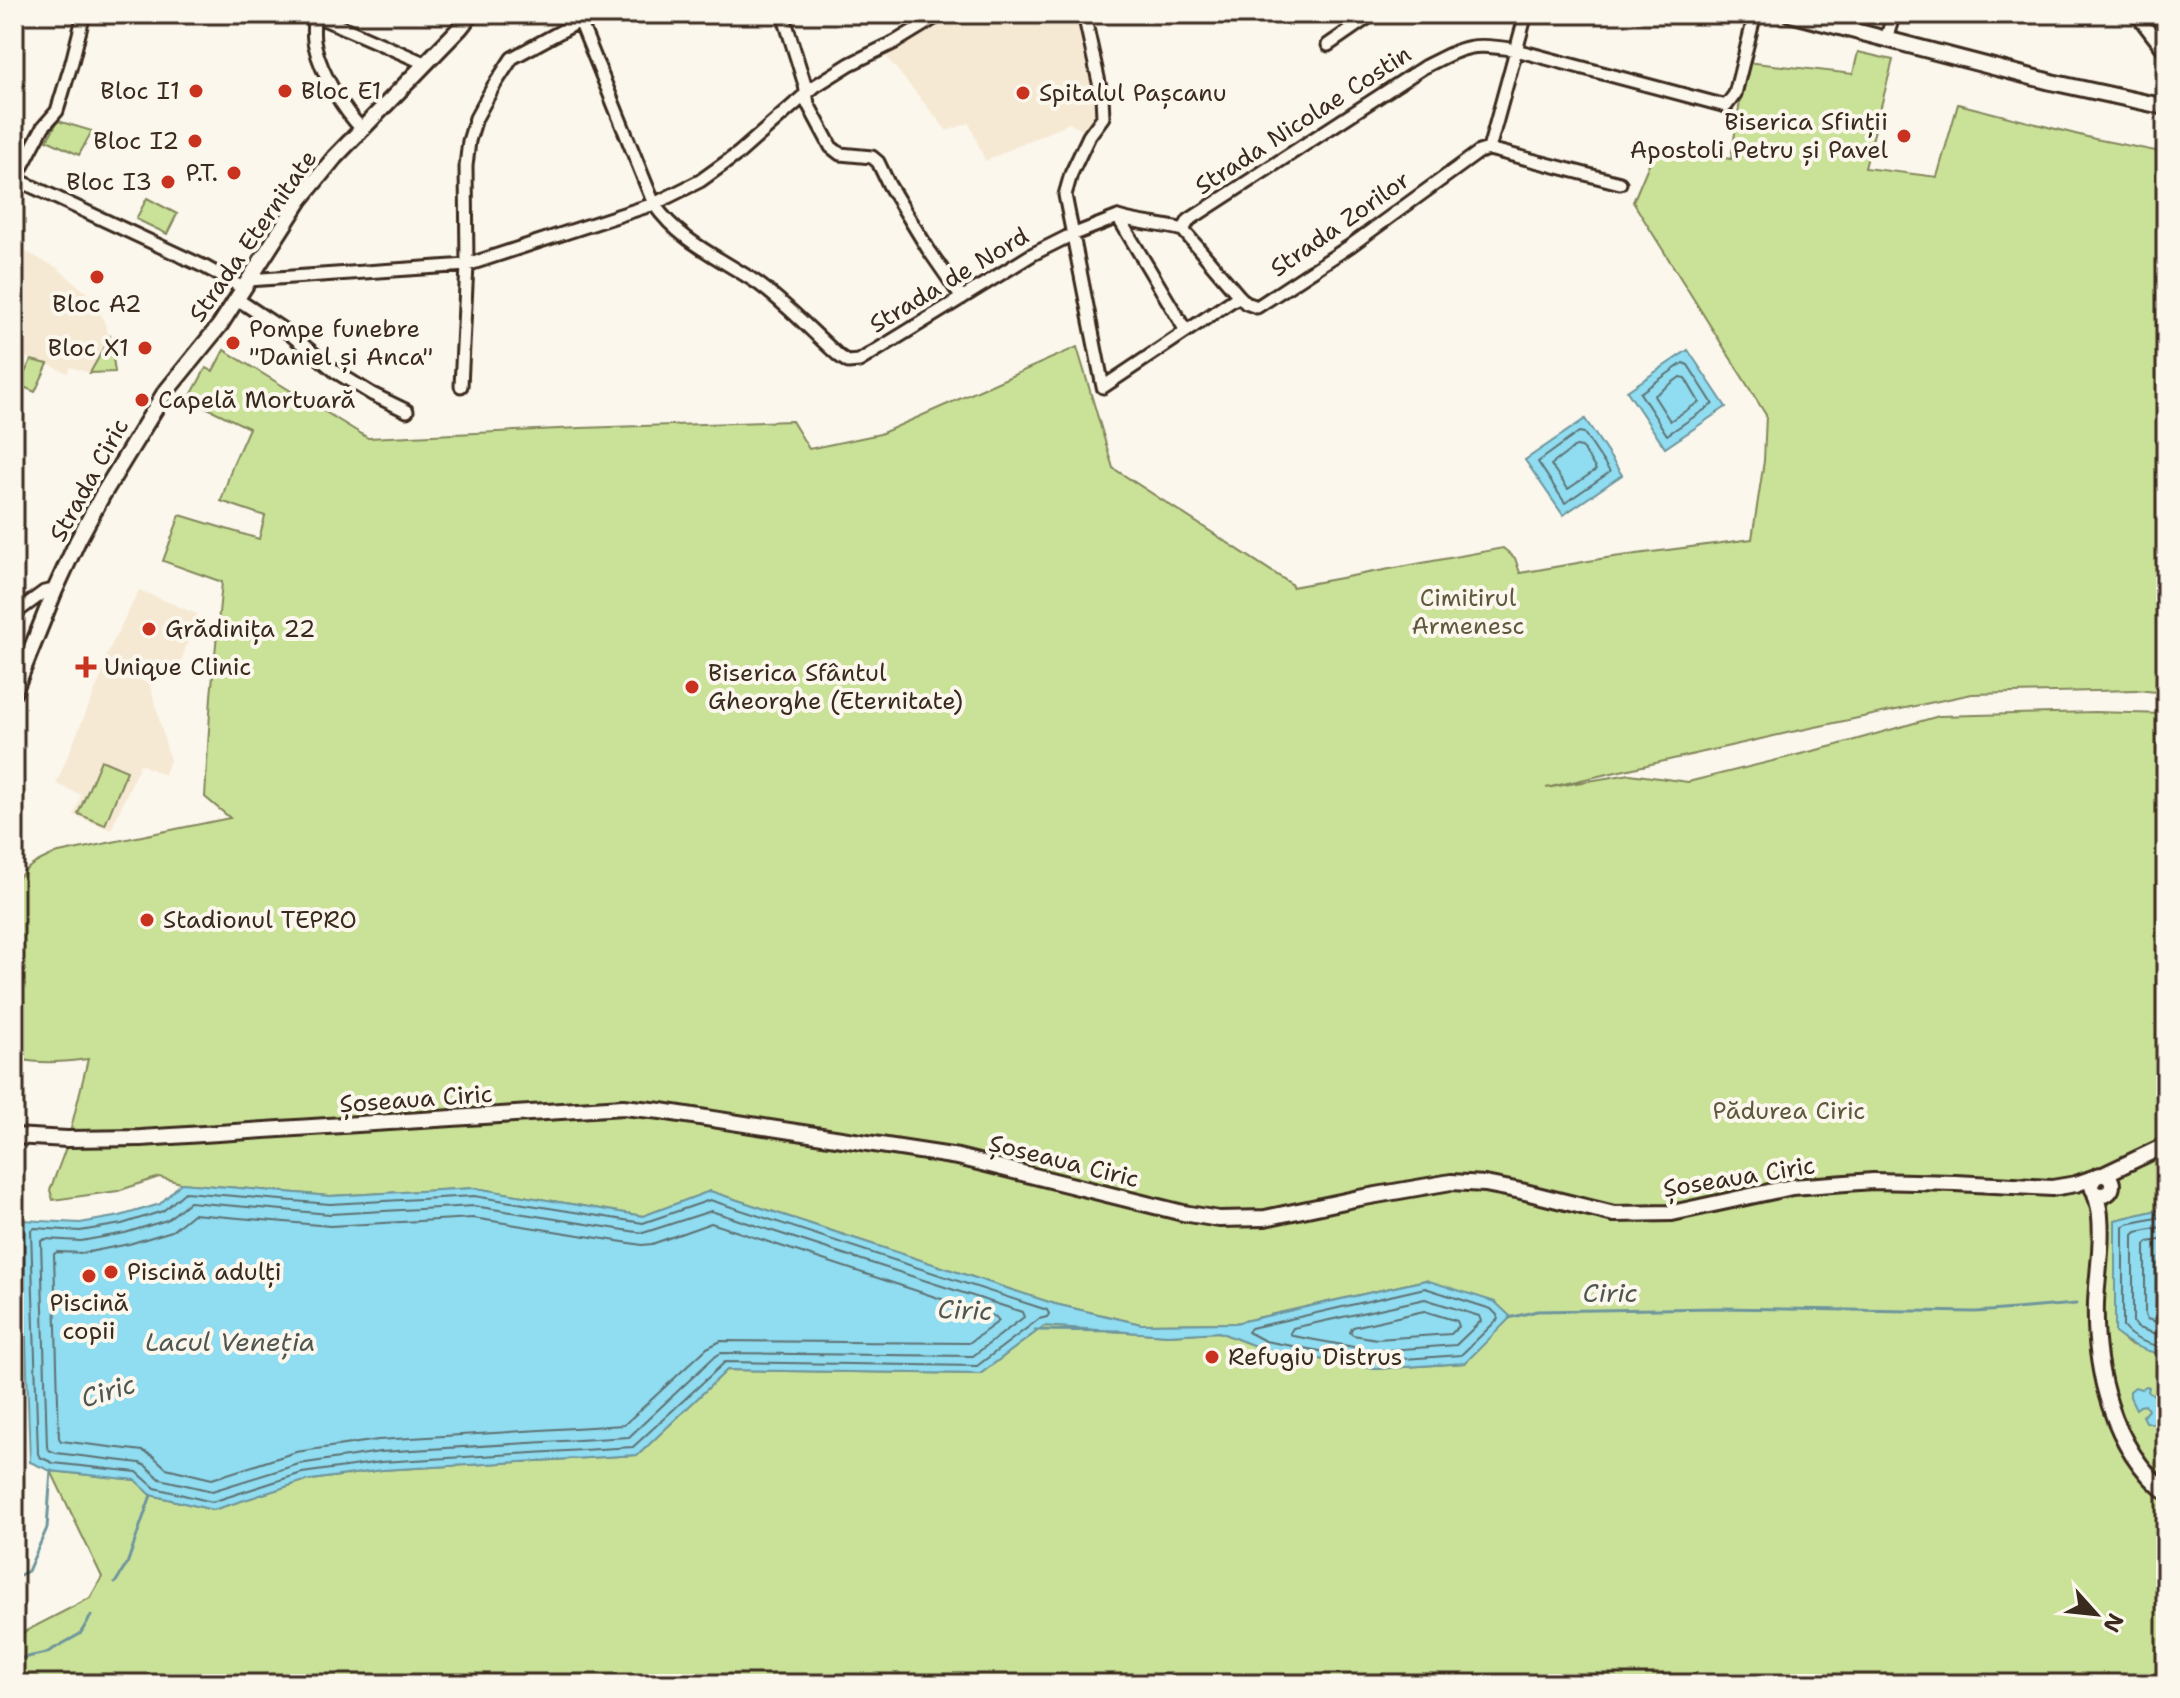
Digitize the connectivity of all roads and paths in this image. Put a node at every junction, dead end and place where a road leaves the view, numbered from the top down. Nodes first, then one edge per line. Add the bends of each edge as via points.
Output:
1 (84, 14) edge
2 (314, 14) edge
3 (471, 14) edge
4 (783, 14) edge
5 (941, 14) edge
6 (1084, 14) edge
7 (1373, 14) edge
8 (1526, 14) edge
9 (1755, 14) edge
10 (1790, 14) edge
11 (1894, 14) edge
12 (2136, 14) edge
13 (584, 18) edge
14 (1886, 39) junction
15 (1328, 45) dead end
16 (1516, 50) junction
17 (2166, 53) edge
18 (425, 65) junction
19 (806, 95) junction
20 (2166, 107) edge
21 (362, 129) junction
22 (1489, 149) junction
23 (15, 181) edge
24 (1620, 183) dead end
25 (654, 204) junction
26 (1118, 217) junction
27 (1183, 230) junction
28 (1073, 235) junction
29 (467, 265) junction
30 (243, 289) junction
31 (1239, 296) junction
32 (962, 298) junction
33 (1186, 331) junction
34 (174, 382) joint
35 (461, 386) dead end
36 (407, 411) dead end
37 (55, 590) junction
38 (14, 614) edge
39 (14, 692) edge
40 (14, 1136) edge
41 (2166, 1145) edge
42 (2103, 1185) junction
43 (2166, 1492) edge

1 - 23 street via 57,111
2 - 18 street
2 - 21 street via 319,58 337,96
3 - 18 street, Strada Eternitate
4 - 19 street
5 - 19 street
6 - 28 street via 1104,108 1065,195
7 - 15 street
8 - 16 street
9 - 16 street, Strada Nicolae Costin via 1735,94 1726,106
10 - 14 street
11 - 14 street
12 - 17 street
13 - 25 street
13 - 29 street via 512,58 476,118 466,166
14 - 20 street
16 - 22 street
16 - 27 street, Strada Nicolae Costin via 1471,45 1424,67 1189,220
18 - 21 street, Strada Eternitate
19 - 25 street via 710,174
19 - 32 street via 831,147 878,162
21 - 30 street, Strada Eternitate via 315,179
22 - 24 street
22 - 31 street, Strada Zorilor via 1257,307
23 - 30 street
25 - 29 street
25 - 32 street, Strada de Nord via 676,230 756,283 848,362 859,361
26 - 27 street
26 - 28 street, Strada de Nord
26 - 33 street
27 - 31 street
28 - 32 street, Strada de Nord
28 - 33 street via 1103,387
29 - 30 street
29 - 35 street
30 - 34 street, Strada Eternitate
30 - 36 street via 336,372
31 - 33 street
34 - 37 street, Strada Ciric via 103,494
37 - 38 street
37 - 39 street, Strada Ciric
40 - 42 street, Șoseaua Ciric via 141,1138 623,1107 958,1157 1219,1219 1265,1218 1451,1182 1521,1191 1614,1214 1672,1213 1792,1187 1873,1181
41 - 42 street
42 - 43 street via 2098,1354 2126,1444

